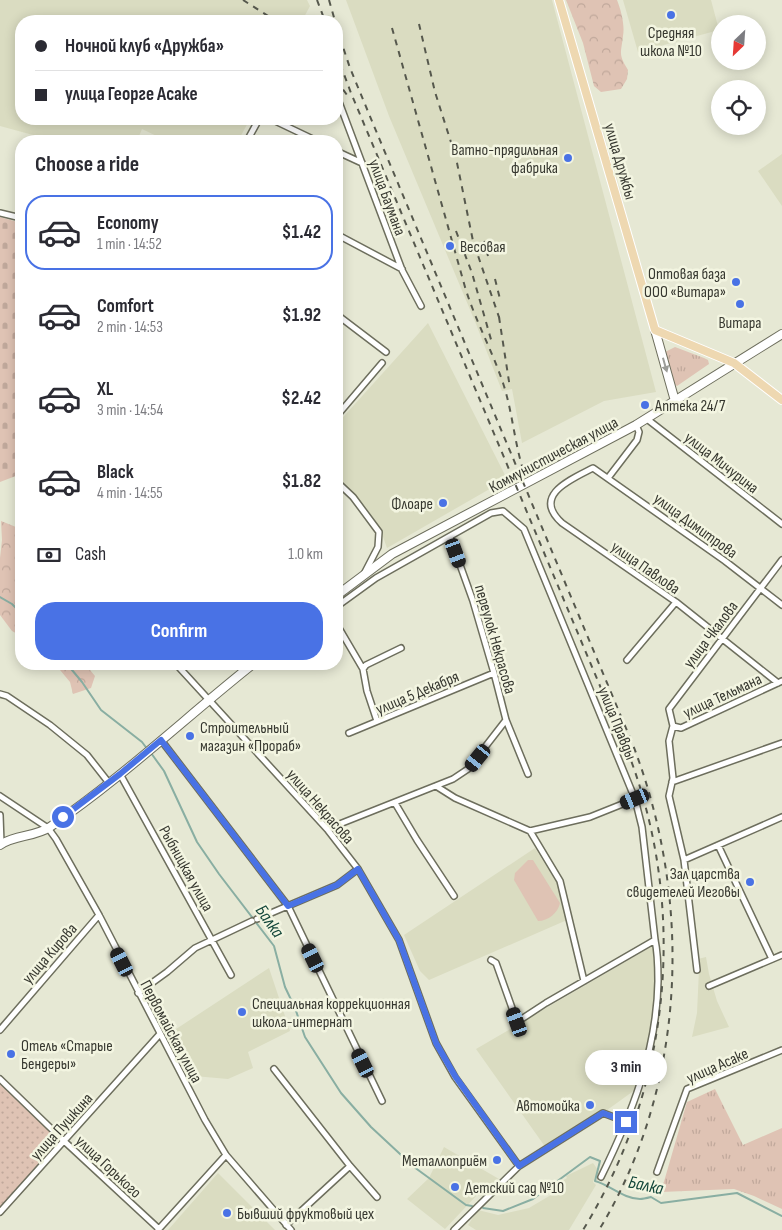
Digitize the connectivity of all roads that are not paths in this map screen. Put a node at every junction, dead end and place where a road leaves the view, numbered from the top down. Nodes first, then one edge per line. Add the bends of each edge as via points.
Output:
1 (559, 0) edge
2 (343, 113) edge
3 (284, 125) edge
4 (304, 135) edge
5 (343, 154) edge
6 (362, 163) junction
7 (0, 213) edge
8 (15, 217) edge
9 (343, 238) edge
10 (402, 270) junction
11 (421, 306) dead end
12 (343, 319) edge
13 (655, 330) junction
14 (782, 334) edge
15 (386, 352) dead end
16 (382, 363) dead end
17 (734, 363) junction
18 (782, 400) edge
19 (675, 401) junction
20 (343, 409) edge
21 (647, 419) junction
22 (636, 425) junction
23 (593, 468) joint
24 (608, 478) junction
25 (343, 489) edge
26 (782, 524) edge
27 (450, 537) junction
28 (782, 560) edge
29 (364, 574) junction
30 (761, 589) junction
31 (343, 590) edge
32 (343, 602) edge
33 (676, 602) junction
34 (782, 605) edge
35 (343, 635) edge
36 (722, 639) junction
37 (401, 648) dead end
38 (627, 660) dead end
39 (363, 669) junction
40 (182, 670) edge
41 (246, 670) edge
42 (494, 673) junction
43 (780, 682) edge
44 (0, 694) edge
45 (209, 700) junction
46 (506, 720) junction
47 (377, 722) junction
48 (673, 726) junction
49 (348, 733) dead end
50 (161, 740) junction
51 (782, 743) edge
52 (120, 774) junction
53 (528, 774) dead end
54 (109, 782) junction
55 (672, 782) junction
56 (436, 786) junction
57 (0, 796) edge
58 (635, 799) junction
59 (395, 803) junction
60 (0, 815) edge
61 (782, 817) edge
62 (48, 828) junction
63 (327, 829) junction
64 (530, 831) junction
65 (1, 844) edge
66 (718, 845) junction
67 (684, 860) junction
68 (358, 869) junction
69 (454, 896) dead end
70 (288, 906) junction
71 (99, 915) junction
72 (212, 939) junction
73 (655, 940) junction
74 (782, 955) edge
75 (772, 959) junction
76 (490, 960) dead end
77 (697, 970) dead end
78 (231, 975) dead end
79 (584, 981) junction
80 (709, 986) dead end
81 (138, 993) junction
82 (0, 1030) edge
83 (159, 1035) junction
84 (782, 1050) edge
85 (274, 1068) dead end
86 (0, 1078) edge
87 (382, 1101) dead end
88 (626, 1122) junction
89 (64, 1141) junction
90 (226, 1155) junction
91 (350, 1166) junction
92 (519, 1166) junction
93 (657, 1172) dead end
94 (601, 1177) dead end
95 (377, 1197) dead end
96 (0, 1212) edge
97 (286, 1225) junction
98 (158, 1229) edge
99 (291, 1230) edge
100 (454, 1230) edge

1 - 13 main road, улица Дружбы
2 - 6 street, улица Баумана
3 - 4 street
5 - 6 street
6 - 10 street, улица Баумана
7 - 8 street
9 - 10 street
10 - 11 street, улица Баумана
12 - 15 street
13 - 17 main road
13 -> 19 main road, улица Дружбы
14 - 17 main road, Коммунистическая улица
16 - 20 street
17 - 18 main road
17 - 19 main road, Коммунистическая улица
19 - 21 main road, Коммунистическая улица
21 - 22 main road, Коммунистическая улица
21 - 26 street, улица Мичурина
22 - 24 street via 639,432 636,440
22 - 29 main road, Коммунистическая улица via 392,554
23 - 24 street, улица Димитрова
23 - 33 street, улица Павлова via 555,490 551,502 554,516
24 - 30 street, улица Димитрова
25 - 29 street via 379,532 378,547
27 - 32 street via 376,578
27 - 42 street, переулок Некрасова
27 - 58 street, улица Правды via 491,513 504,510 524,528
28 - 30 street, улица Чкалова
29 - 31 main road, Коммунистическая улица
30 - 34 street, улица Димитрова
30 - 36 street, улица Чкалова
33 - 36 street, улица Павлова
33 - 38 street
35 - 39 street
36 - 43 street, улица Павлова
36 - 48 street, улица Чкалова via 669,709
37 - 39 street via 366,664
39 - 47 street
40 - 45 street, улица Некрасова
41 - 45 main road
42 - 46 street, переулок Некрасова
42 - 47 street, улица 5 Декабря
43 - 48 street, улица Тельмана via 681,728
44 - 54 street via 50,725 87,755
45 - 50 main road
45 - 63 street, улица Некрасова
46 - 53 street, переулок Некрасова
46 - 56 street via 468,769
47 - 49 street, улица 5 Декабря
48 - 55 street via 669,741
50 - 52 main road
50 - 70 street
51 - 55 street
52 - 54 main road
52 - 72 street, Рыбницкая улица
54 - 62 main road
55 - 67 street via 670,801
56 - 59 street
56 - 64 street via 455,798
57 - 62 street, Первомайская улица
58 - 64 street via 590,817
58 - 73 street, улица Правды via 642,827
59 - 63 street
59 - 69 street
60 - 65 street
61 - 66 street
62 - 65 main road
62 - 71 street, Первомайская улица
63 - 68 street, улица Некрасова
64 - 79 street via 560,881
66 - 67 street
66 - 75 street
67 - 77 street
68 - 70 street via 337,885
68 - 92 street, улица Некрасова via 399,940 436,1043 455,1076
70 - 72 street
70 - 87 street
71 - 81 street, Первомайская улица
71 - 82 street, улица Кирова
72 - 78 street, Рыбницкая улица
72 - 81 street via 188,953
73 - 79 street
73 - 88 street, улица Правды via 658,953 657,1005 646,1064
74 - 75 street
75 - 80 street
76 - 79 street via 496,963 517,1022
81 - 83 street, Первомайская улица
83 - 89 street, улица Пушкина
83 - 90 street, Первомайская улица
84 - 93 street, улица Асаке via 687,1089
85 - 91 street
86 - 89 street, улица Горького
88 - 92 street via 603,1113
88 - 94 street, улица Правды
89 - 96 street, улица Пушкина
89 - 98 street, улица Горького
90 - 97 street, Первомайская улица
90 - 98 street
91 - 95 street
91 - 97 street
92 - 100 street
97 - 99 street, Первомайская улица

